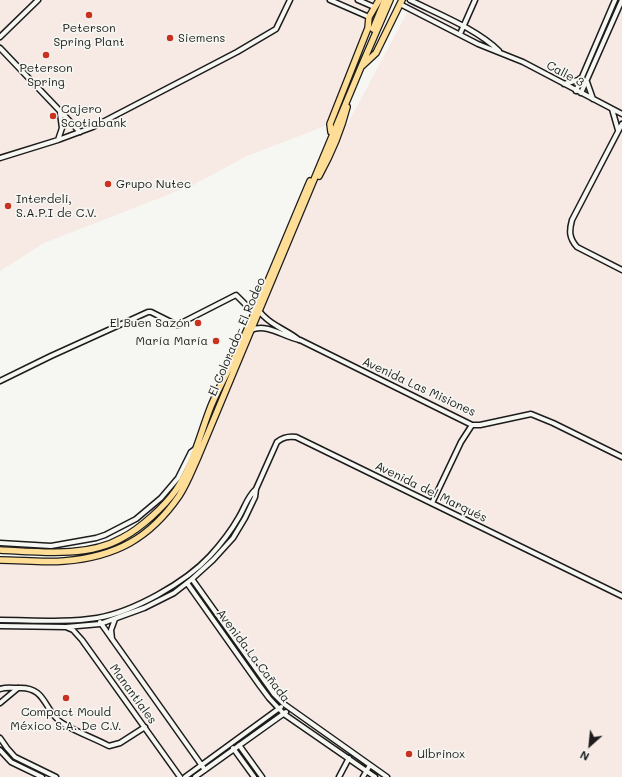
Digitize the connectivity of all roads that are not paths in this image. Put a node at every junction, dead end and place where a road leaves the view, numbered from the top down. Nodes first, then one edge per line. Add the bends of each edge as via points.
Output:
1 (38, 0) edge
2 (290, 0) edge
3 (330, 0) edge
4 (358, 0) edge
5 (379, 0) edge
6 (385, 0) edge
7 (390, 0) edge
8 (410, 0) edge
9 (475, 0) edge
10 (615, 0) edge
11 (622, 0) edge
12 (401, 2) edge
13 (374, 7) junction
14 (609, 16) junction
15 (369, 17) junction
16 (614, 18) junction
17 (464, 27) junction
18 (460, 34) junction
19 (0, 37) edge
20 (0, 48) edge
21 (500, 51) junction
22 (360, 67) junction
23 (583, 75) junction
24 (587, 82) junction
25 (564, 84) junction
26 (576, 91) junction
27 (581, 93) junction
28 (593, 100) junction
29 (612, 109) junction
30 (59, 110) junction
31 (622, 114) edge
32 (622, 124) edge
33 (620, 129) edge
34 (80, 132) junction
35 (331, 132) junction
36 (58, 140) junction
37 (0, 158) edge
38 (622, 270) edge
39 (256, 312) junction
40 (251, 330) junction
41 (300, 340) junction
42 (0, 381) edge
43 (472, 425) junction
44 (195, 448) junction
45 (622, 457) edge
46 (256, 488) junction
47 (432, 503) junction
48 (0, 543) edge
49 (217, 548) junction
50 (0, 550) edge
51 (221, 552) junction
52 (0, 560) edge
53 (189, 575) junction
54 (184, 579) junction
55 (192, 580) junction
56 (187, 583) junction
57 (622, 596) edge
58 (148, 599) junction
59 (150, 605) junction
60 (131, 607) junction
61 (132, 612) junction
62 (114, 613) junction
63 (98, 618) junction
64 (115, 619) junction
65 (1, 620) edge
66 (45, 620) junction
67 (65, 620) junction
68 (100, 624) junction
69 (1, 626) edge
70 (44, 626) junction
71 (66, 627) junction
72 (112, 640) junction
73 (266, 682) junction
74 (260, 686) junction
75 (19, 688) junction
76 (0, 690) edge
77 (0, 703) edge
78 (284, 704) junction
79 (279, 709) junction
80 (290, 709) junction
81 (284, 714) junction
82 (313, 725) junction
83 (145, 727) junction
84 (309, 730) junction
85 (330, 737) junction
86 (0, 738) edge
87 (236, 741) junction
88 (326, 743) junction
89 (231, 745) junction
90 (240, 746) junction
91 (0, 750) edge
92 (234, 750) junction
93 (349, 758) junction
94 (31, 765) junction
95 (201, 765) junction
96 (370, 765) junction
97 (29, 770) junction
98 (205, 770) junction
99 (366, 771) junction
100 (42, 777) edge
101 (56, 777) edge
102 (180, 777) edge
103 (185, 777) edge
104 (195, 777) edge
105 (254, 777) edge
106 (261, 777) edge
107 (339, 777) edge
108 (363, 777) edge
109 (375, 777) edge
110 (386, 777) edge

1 - 19 street
2 - 34 street via 278,27 273,32
3 - 15 street
4 - 13 street
5 - 13 main road
6 - 35 main road, El Colorado- El Rodeo
7 - 22 main road
8 - 17 street
9 - 17 street
10 - 14 street
11 - 16 street
12 - 18 street
12 - 22 main road via 376,53
13 - 15 main road
14 - 16 street
14 - 23 street
15 - 35 main road via 368,28 330,124
16 - 24 street
17 - 18 street
17 - 21 street
18 - 21 street
20 - 30 street
21 - 25 street, Calle 3
22 - 39 main road, El Colorado- El Rodeo via 329,159 304,205
23 - 25 street via 578,80
23 - 26 street
24 - 27 street
24 - 28 street
25 - 26 street, Calle 3
26 - 27 street, Calle 3
27 - 28 street, Calle 3
28 - 29 street, Calle 3
29 - 31 street, Calle 3
29 - 33 street
30 - 34 street
30 - 36 street via 62,128
32 - 33 street
33 - 38 street via 572,220 570,234 577,247
34 - 36 street
35 - 39 main road, El Colorado- El Rodeo
36 - 37 street
39 - 40 main road, El Colorado- El Rodeo
39 - 41 street, Avenida Las Misiones
39 - 42 street, Avenida Las Misiones via 236,295 179,325 148,312
39 - 44 main road, El Colorado- El Rodeo via 211,406
40 - 41 street, Avenida Las Misiones via 262,327
40 - 52 main road, El Colorado- El Rodeo via 188,480 180,495 148,532 127,545 104,554 64,561
41 - 43 street, Avenida Las Misiones
43 - 45 street, Avenida Las Misiones via 531,414
43 - 47 street via 461,442
44 - 48 street via 178,478 161,498 136,519 105,535 51,546
44 - 50 main road, El Colorado- El Rodeo via 176,490 141,525 122,538 101,547 77,552
46 - 47 street, Avenida del Marqués via 277,442 289,436 296,437
46 - 49 street, Avenida del Marqués via 249,495 228,535
46 - 51 street, Avenida del Marqués via 255,497 245,518
47 - 57 street, Avenida del Marqués
49 - 51 street
49 - 53 street
51 - 55 street, Avenida del Marqués
53 - 54 street
53 - 55 street
54 - 56 street, Avenida La Cañada
54 - 58 street
55 - 56 street, Avenida del Marqués
55 - 73 street
56 - 59 street, Avenida del Marqués
56 - 74 street, Avenida La Cañada
58 - 59 street
58 - 60 street
59 - 61 street, Avenida del Marqués
60 - 61 street
60 - 62 street
61 - 64 street, Avenida del Marqués
62 - 63 street
62 - 64 street
63 - 67 street
63 - 68 street
64 - 68 street, Avenida del Marqués
64 - 72 street via 111,630
65 - 66 street
65 - 69 street
66 - 67 street
66 - 70 street
67 - 71 street
68 - 71 street, Avenida del Marqués
68 - 72 street
69 - 70 street, Avenida del Marqués
70 - 71 street, Avenida del Marqués
71 - 83 street, Manantiales via 73,630 82,640
72 - 95 street
73 - 74 street
73 - 78 street
74 - 79 street, Avenida La Cañada
75 - 76 street
75 - 77 street
75 - 83 street via 26,687 38,692 61,723 109,746 120,743
78 - 79 street
78 - 80 street
79 - 81 street, Avenida La Cañada
79 - 87 street
80 - 81 street
80 - 82 street
81 - 84 street, Avenida La Cañada
81 - 90 street
82 - 84 street
82 - 85 street
83 - 102 street, Manantiales
84 - 88 street, Avenida La Cañada
85 - 88 street
85 - 96 street
86 - 94 street via 15,757
87 - 89 street
87 - 90 street
88 - 93 street, Avenida La Cañada
89 - 92 street
89 - 95 street
90 - 92 street
90 - 106 street
91 - 97 street via 11,762
92 - 98 street
92 - 105 street
93 - 99 street, Avenida La Cañada
93 - 107 street
94 - 97 street
94 - 101 street
95 - 98 street
95 - 103 street
96 - 99 street
96 - 110 street
97 - 100 street
98 - 104 street
99 - 108 street
99 - 109 street, Avenida La Cañada

